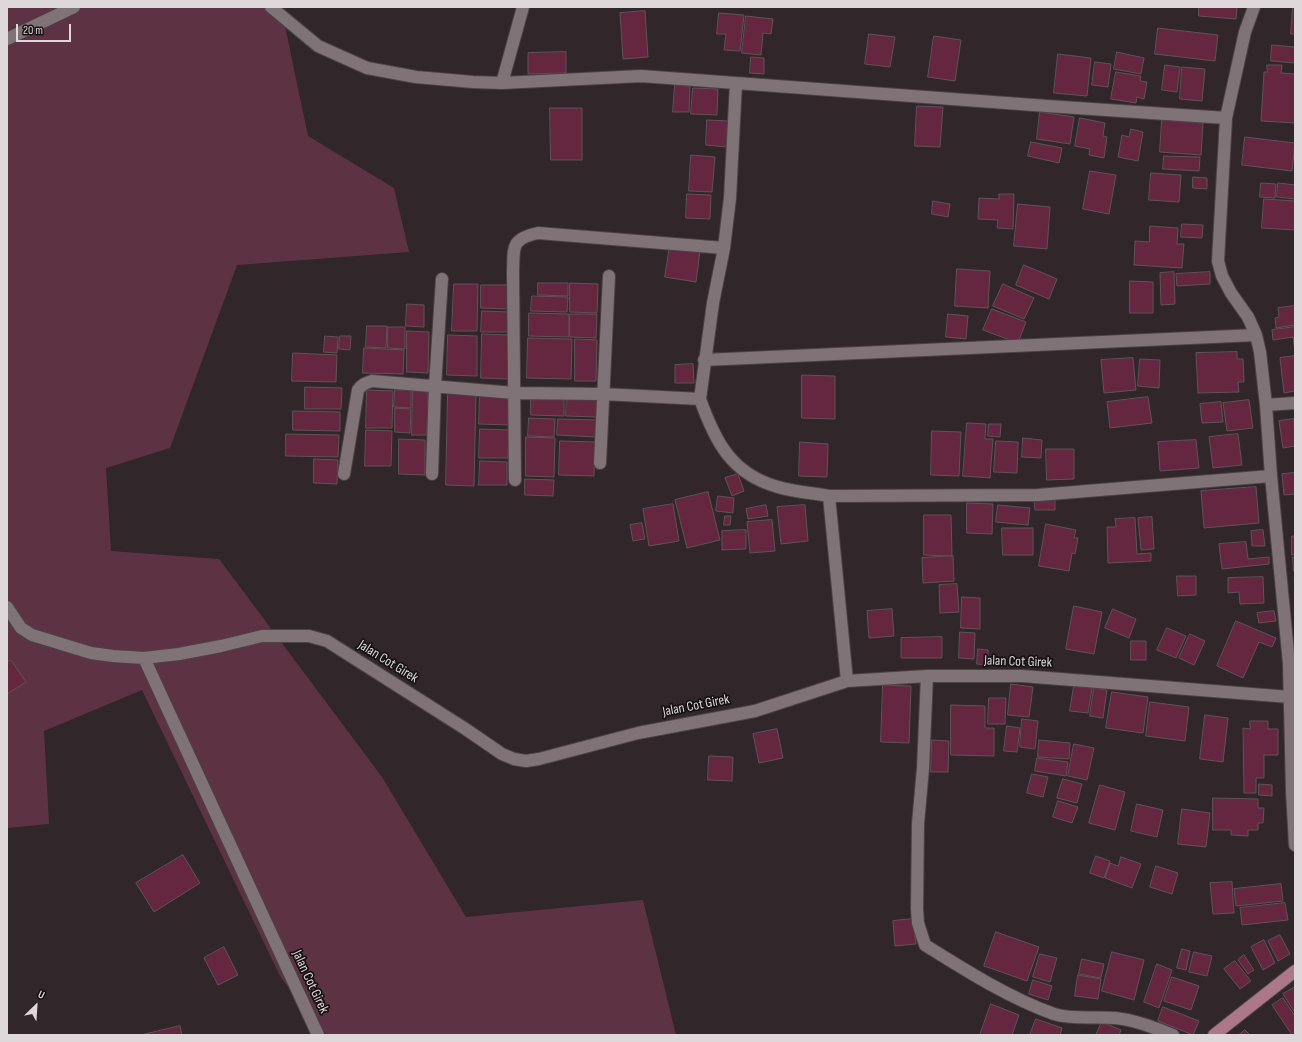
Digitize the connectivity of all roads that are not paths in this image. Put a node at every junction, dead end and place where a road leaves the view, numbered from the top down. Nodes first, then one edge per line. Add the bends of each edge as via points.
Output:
1 (74, 7) edge
2 (271, 7) edge
3 (523, 7) edge
4 (1254, 7) edge
5 (7, 39) edge
6 (502, 83) junction
7 (736, 83) junction
8 (1226, 118) junction
9 (724, 248) junction
10 (609, 276) dead end
11 (442, 279) dead end
12 (1256, 335) junction
13 (704, 360) junction
14 (435, 386) junction
15 (514, 393) junction
16 (603, 394) junction
17 (700, 399) junction
18 (1295, 403) edge
19 (1266, 405) junction
20 (600, 463) dead end
21 (344, 474) dead end
22 (432, 474) dead end
23 (1271, 476) junction
24 (515, 480) dead end
25 (830, 496) junction
26 (7, 607) edge
27 (144, 658) junction
28 (1292, 664) edge
29 (927, 676) junction
30 (847, 681) junction
31 (1290, 697) junction
32 (1295, 845) edge
33 (1295, 971) edge
34 (318, 1035) edge
35 (1174, 1035) edge
36 (1214, 1035) edge

1 - 5 street
2 - 6 street via 318,46 367,68 416,77
3 - 6 street
4 - 8 street via 1245,32
6 - 7 street via 641,76
7 - 8 street
7 - 9 street via 732,182
8 - 12 street via 1218,261 1222,276 1248,317
9 - 13 street
9 - 15 street via 538,233 519,240 514,250 513,272
10 - 16 street
11 - 14 street
12 - 13 street
12 - 19 street
13 - 17 street
14 - 15 street
14 - 21 street via 372,381 361,386 356,397
14 - 22 street
15 - 16 street
15 - 24 street
16 - 17 street
16 - 20 street
17 - 25 street via 709,426 735,464 753,477 778,487
18 - 19 street
19 - 23 street
23 - 25 street via 1038,495
23 - 28 street
25 - 30 street
26 - 27 street, Jalan Cot Girek via 21,628 32,635 91,653
27 - 30 street, Jalan Cot Girek via 179,654 262,636 308,636 327,641 502,754 526,761 638,733 755,711
27 - 34 street, Jalan Cot Girek
28 - 31 street
29 - 30 street, Jalan Cot Girek
29 - 31 street, Jalan Cot Girek via 1022,676
29 - 35 street via 918,824 917,909 918,924 925,945 998,988 1055,1014 1127,1020
31 - 32 street
33 - 36 main road

